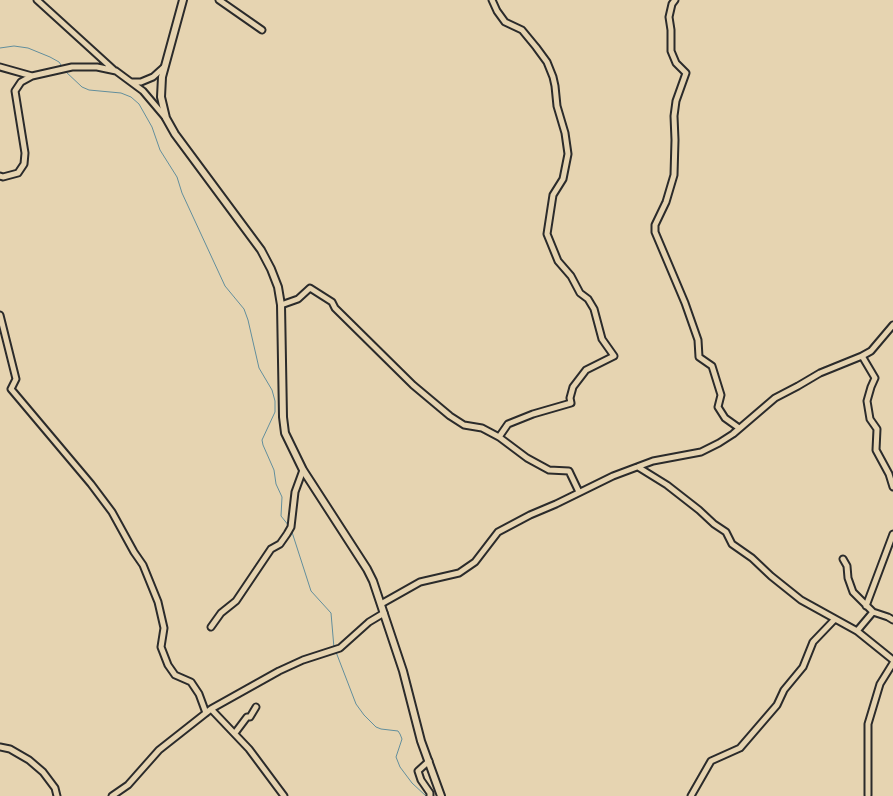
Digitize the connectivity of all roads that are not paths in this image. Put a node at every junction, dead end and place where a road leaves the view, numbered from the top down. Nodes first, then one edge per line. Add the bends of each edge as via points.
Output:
1 (37, 0) edge
2 (183, 0) edge
3 (220, 0) edge
4 (492, 0) edge
5 (674, 0) edge
6 (262, 30) dead end
7 (0, 67) edge
8 (163, 68) junction
9 (116, 71) junction
10 (32, 76) junction
11 (124, 79) junction
12 (166, 118) junction
13 (0, 176) edge
14 (281, 305) junction
15 (0, 315) edge
16 (893, 325) edge
17 (862, 356) junction
18 (739, 428) junction
19 (499, 437) junction
20 (638, 467) junction
21 (302, 470) junction
22 (893, 487) edge
23 (579, 492) junction
24 (893, 534) edge
25 (843, 559) dead end
26 (381, 604) junction
27 (866, 606) junction
28 (873, 612) junction
29 (384, 613) junction
30 (835, 619) junction
31 (893, 620) edge
32 (211, 627) dead end
33 (856, 630) junction
34 (893, 662) edge
35 (256, 707) dead end
36 (209, 711) junction
37 (235, 732) junction
38 (0, 748) edge
39 (429, 761) junction
40 (868, 795) edge
41 (57, 796) edge
42 (112, 796) edge
43 (284, 796) edge
44 (430, 796) edge
45 (441, 796) edge
46 (691, 796) edge

1 - 9 street
2 - 8 main road
3 - 6 street
4 - 19 street via 505,22 522,30 548,62 556,86 568,154 563,179 554,195 547,234 558,261 594,309 602,340 614,356 586,370 573,387 571,403 508,424
5 - 18 street via 669,17 671,51 676,63 686,73 674,116 674,175 666,202 654,225 655,232 685,303 698,340 699,357 712,366 721,395 718,407
7 - 10 street
8 - 11 street via 141,82
8 - 12 main road via 161,97
9 - 10 street via 72,67
9 - 11 street
10 - 13 street via 21,82 15,91 24,164 18,173
11 - 12 street via 143,91
12 - 14 main road via 264,255 275,278
14 - 19 street via 298,299 310,288 332,302 413,385 450,416 464,425 482,428
14 - 21 main road via 283,426
15 - 36 street via 16,379 11,389 112,512 143,565 158,602 164,628 161,647 168,665 175,675 191,682
16 - 17 street via 871,351
17 - 18 street via 820,373 775,398
17 - 22 street via 875,378 867,401 870,419 877,429 876,450
18 - 20 street via 702,452 652,461
19 - 23 street via 526,458 549,470 569,471
20 - 23 street
20 - 30 street via 667,485 726,532 732,544 801,600
21 - 26 main road via 367,569
21 - 32 street via 287,534 280,544 271,549 236,601
23 - 26 street via 498,532 475,562 459,573 420,582
24 - 27 street
25 - 27 street via 848,566 853,592
26 - 29 main road
27 - 28 street
28 - 31 street
28 - 33 street
29 - 36 street via 340,648 279,671
29 - 39 main road
30 - 33 street
30 - 46 street via 813,642 803,666 777,705 740,748 711,761
33 - 34 street
34 - 40 street via 880,684 868,724
35 - 37 street
36 - 37 street
36 - 42 street via 159,750 128,785
37 - 43 street
38 - 41 street via 29,760 44,772
39 - 44 street via 418,771
39 - 45 main road

